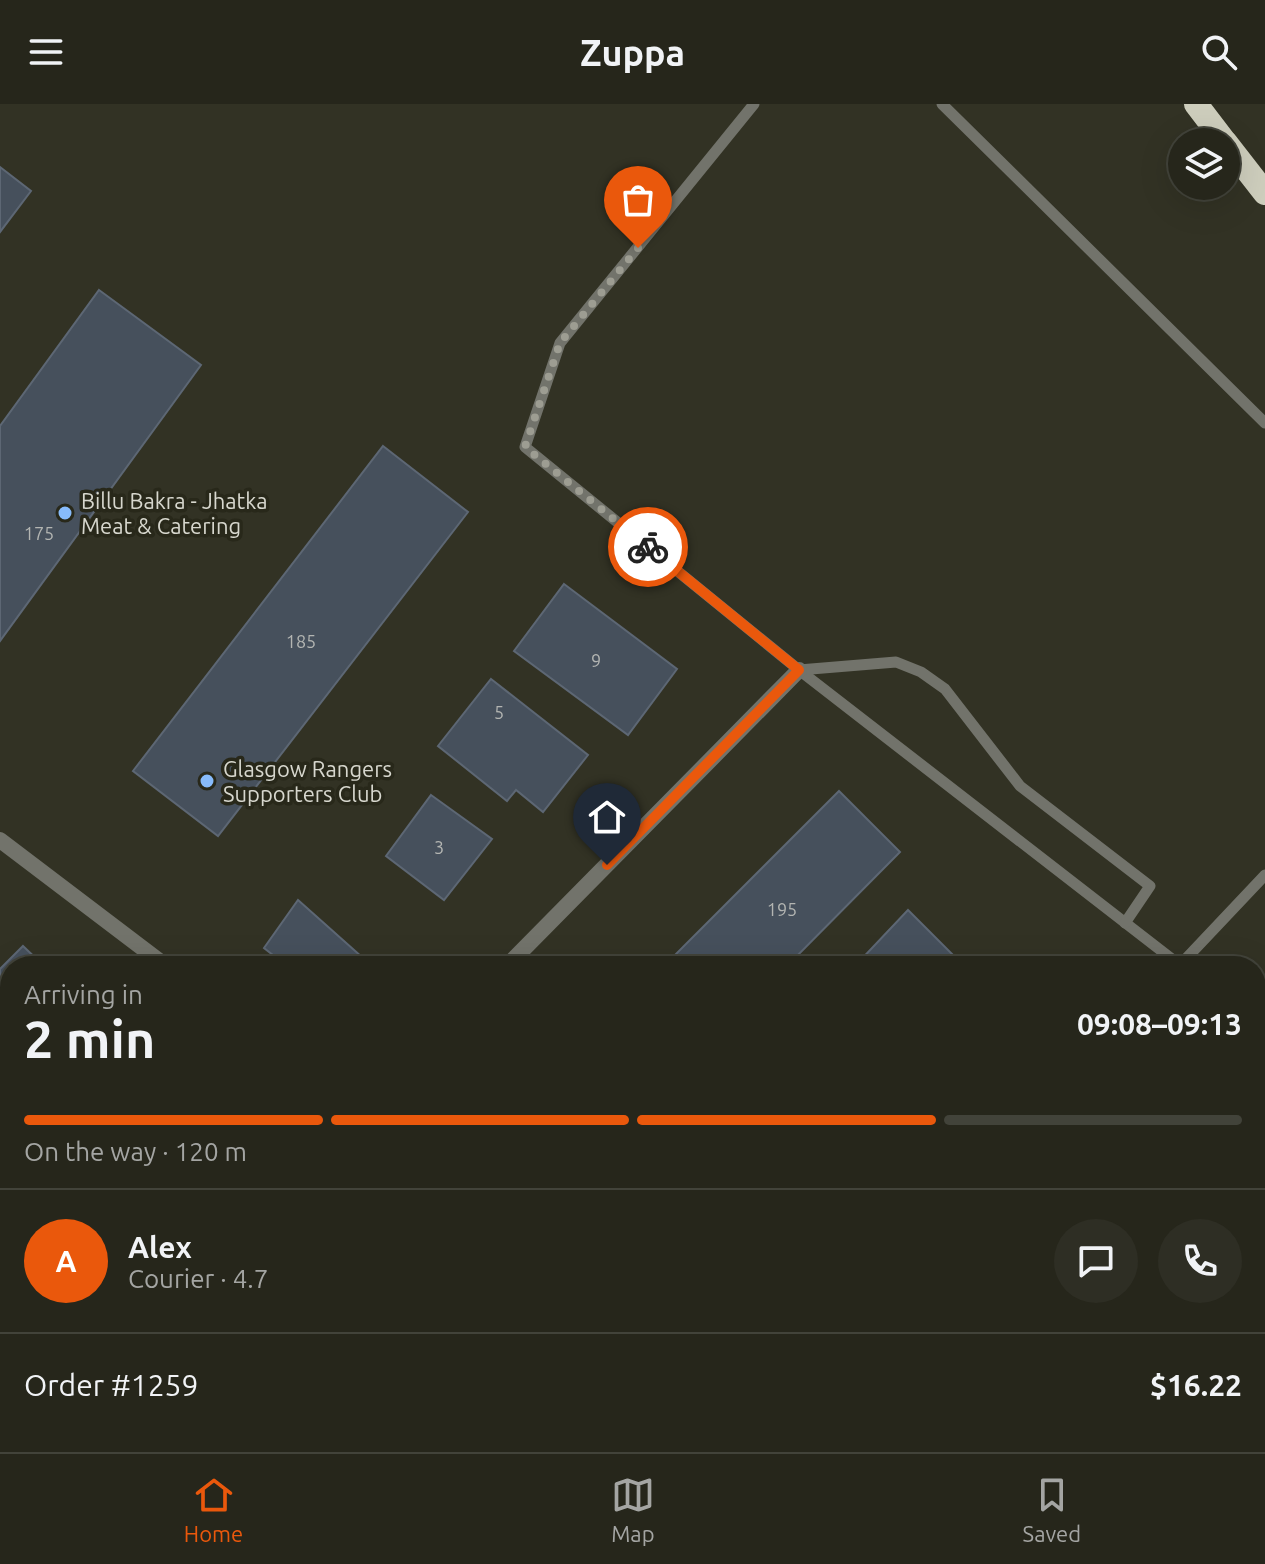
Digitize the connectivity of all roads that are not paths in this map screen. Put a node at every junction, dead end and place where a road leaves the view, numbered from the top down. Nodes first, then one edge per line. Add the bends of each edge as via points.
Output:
1 (754, 104) edge
2 (942, 104) edge
3 (1196, 104) edge
4 (1215, 128) edge
5 (1240, 160) edge
6 (1265, 193) edge
7 (1265, 423) edge
8 (799, 670) junction
9 (0, 840) edge
10 (1265, 875) edge
11 (1125, 923) junction
12 (153, 956) edge
13 (517, 956) edge
14 (1169, 956) edge
15 (1189, 956) edge

1 - 8 lane via 560,343 525,447
2 - 7 lane
3 - 4 highway
5 - 6 highway
8 - 11 lane
8 - 11 lane via 896,662 945,689 1020,786 1150,886
8 - 13 street
9 - 12 street
10 - 15 lane
11 - 14 lane

